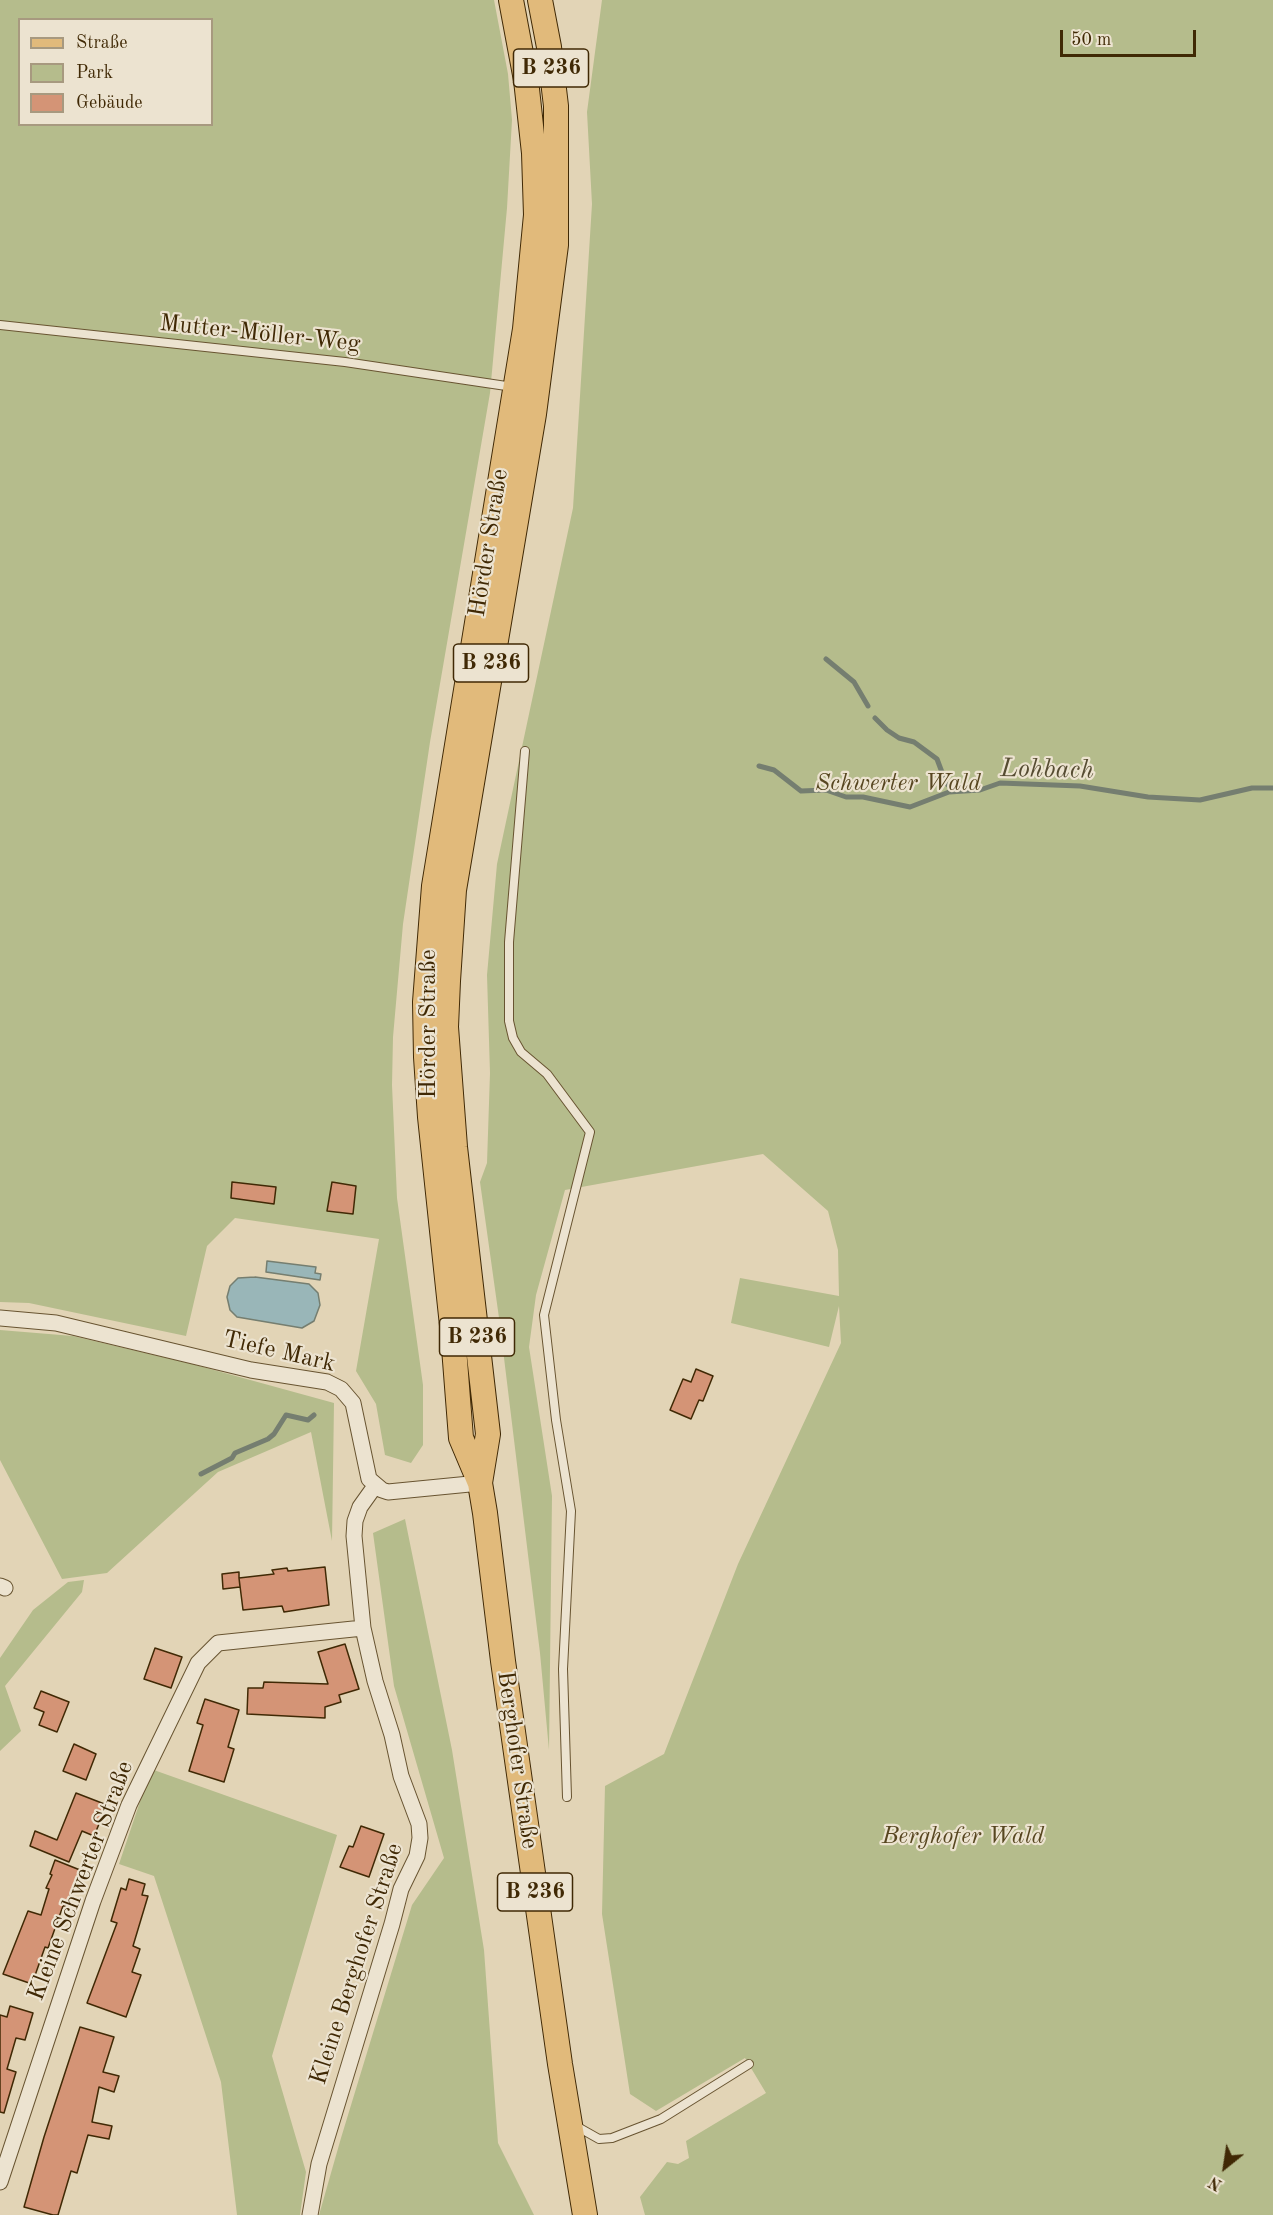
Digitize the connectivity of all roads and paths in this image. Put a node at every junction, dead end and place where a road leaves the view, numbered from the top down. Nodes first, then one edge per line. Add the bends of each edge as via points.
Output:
1 (511, 0) edge
2 (540, 0) edge
3 (0, 325) edge
4 (514, 387) junction
5 (525, 751) dead end
6 (449, 1193) junction
7 (0, 1318) edge
8 (480, 1483) junction
9 (375, 1486) junction
10 (363, 1628) junction
11 (567, 1797) dead end
12 (749, 2064) dead end
13 (570, 2122) junction
14 (0, 2182) edge
15 (310, 2215) edge
16 (585, 2215) edge

1 - 4 main road, Hörder Straße / B 236 via 527,91 536,215 525,329
2 - 6 main road, Hörder Straße / B 236 via 556,106 556,245 534,414 454,890 446,1027
3 - 4 lane, Mutter-Möller-Weg via 345,362
4 - 6 main road, Hörder Straße / B 236 via 430,926 426,1057
5 - 11 lane via 509,942 508,1021 521,1052 547,1074 590,1132 544,1315 572,1511 563,1669
6 - 8 main road, Berghofer Straße / B 236 via 461,1437
7 - 9 street, Tiefe Mark via 56,1323 251,1370 327,1382 341,1389 353,1403 365,1466
8 - 9 street via 388,1492
8 - 13 main road, Berghofer Straße / B 236
9 - 10 street, Kleine Berghofer Straße via 355,1521
10 - 14 street, Kleine Schwerter Straße via 218,1643 198,1663 129,1805
10 - 15 street, Kleine Berghofer Straße via 420,1838 417,1856 401,1889 319,2164
12 - 13 lane via 661,2119 612,2138 599,2139
13 - 16 main road, Berghofer Straße / B 236

